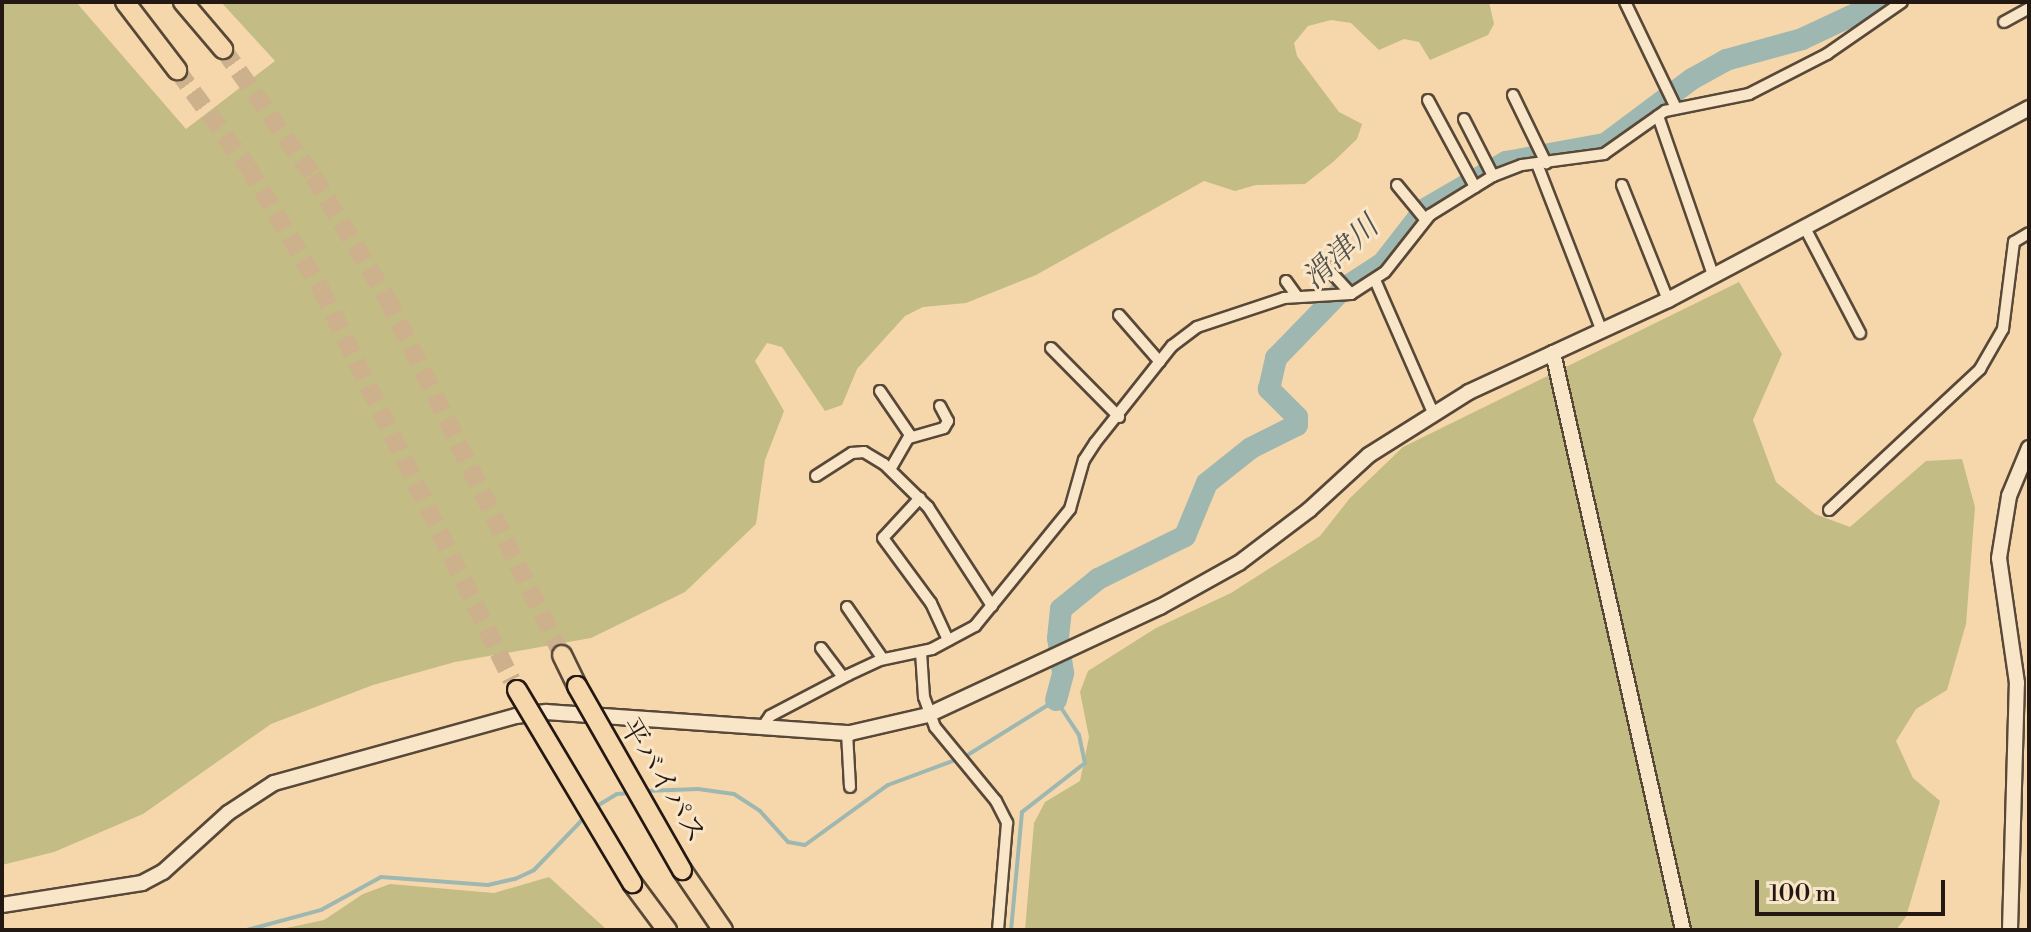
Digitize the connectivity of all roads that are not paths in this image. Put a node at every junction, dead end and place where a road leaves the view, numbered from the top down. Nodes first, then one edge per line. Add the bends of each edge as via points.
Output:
1 (125, 2) edge
2 (183, 2) edge
3 (1625, 2) edge
4 (1902, 2) edge
5 (2029, 8) edge
6 (2004, 22) dead end
7 (223, 49) tunnel mouth
8 (177, 70) tunnel mouth
9 (1513, 95) dead end
10 (1428, 100) dead end
11 (1676, 108) junction
12 (2029, 108) edge
13 (1658, 116) junction
14 (1464, 119) dead end
15 (1542, 164) junction
16 (1493, 176) junction
17 (1397, 185) dead end
18 (1622, 185) dead end
19 (1475, 187) junction
20 (1425, 219) junction
21 (1804, 226) junction
22 (2029, 233) edge
23 (1320, 260) dead end
24 (1713, 275) junction
25 (1375, 280) junction
26 (1286, 281) dead end
27 (1351, 294) junction
28 (1297, 296) junction
29 (1668, 300) junction
30 (1119, 315) dead end
31 (1601, 329) junction
32 (1860, 333) dead end
33 (1051, 348) dead end
34 (1553, 353) junction
35 (1160, 362) junction
36 (880, 391) dead end
37 (940, 406) dead end
38 (1433, 413) junction
39 (1119, 417) junction
40 (909, 438) junction
41 (2029, 448) edge
42 (890, 469) junction
43 (816, 476) dead end
44 (920, 498) junction
45 (1829, 510) dead end
46 (992, 606) junction
47 (847, 607) dead end
48 (948, 640) junction
49 (821, 648) dead end
50 (921, 652) junction
51 (562, 655) tunnel mouth
52 (883, 659) junction
53 (843, 677) junction
54 (514, 685) tunnel mouth
55 (930, 714) junction
56 (761, 729) junction
57 (847, 733) junction
58 (850, 787) dead end
59 (2, 905) edge
60 (667, 930) edge
61 (723, 930) edge
62 (998, 930) edge
63 (1683, 930) edge
64 (2010, 930) edge

1 - 8 highway
2 - 7 highway
3 - 11 street
4 - 11 street via 1827,54 1773,83 1738,98
5 - 6 street
9 - 15 street
10 - 19 street
11 - 13 street
12 - 21 street
13 - 15 street via 1618,148
13 - 24 street
14 - 16 street
15 - 16 street
15 - 31 street
16 - 19 street
17 - 20 street
18 - 29 street
19 - 20 street
20 - 25 street
21 - 24 street
21 - 32 street
22 - 45 street via 2014,242 2003,329 1985,362
23 - 27 street
24 - 29 street
25 - 27 street
25 - 38 street
26 - 28 street
27 - 28 street
28 - 35 street via 1208,321 1180,339
29 - 31 street
30 - 35 street
31 - 34 street
33 - 39 street
34 - 38 street
34 - 63 street
35 - 39 street
36 - 40 street
37 - 40 street via 948,421 944,428
38 - 55 street via 1353,467 1309,510 1239,563
39 - 46 street via 1084,460 1070,509
40 - 42 street
41 - 64 street via 2009,496 1999,558 2017,683
42 - 43 street via 858,452
42 - 44 street
44 - 46 street
44 - 48 street via 883,538 931,603
46 - 48 street via 975,626
47 - 52 street
48 - 50 street
49 - 53 street
50 - 52 street
50 - 55 street
51 - 61 highway, 平バイパス, bridge via 682,870
52 - 53 street
53 - 56 street via 770,716
54 - 60 highway, bridge via 632,883
55 - 57 street
55 - 62 street via 1005,815 1008,849
56 - 57 street
56 - 59 street via 546,712 516,716 274,783 142,883
57 - 58 street

